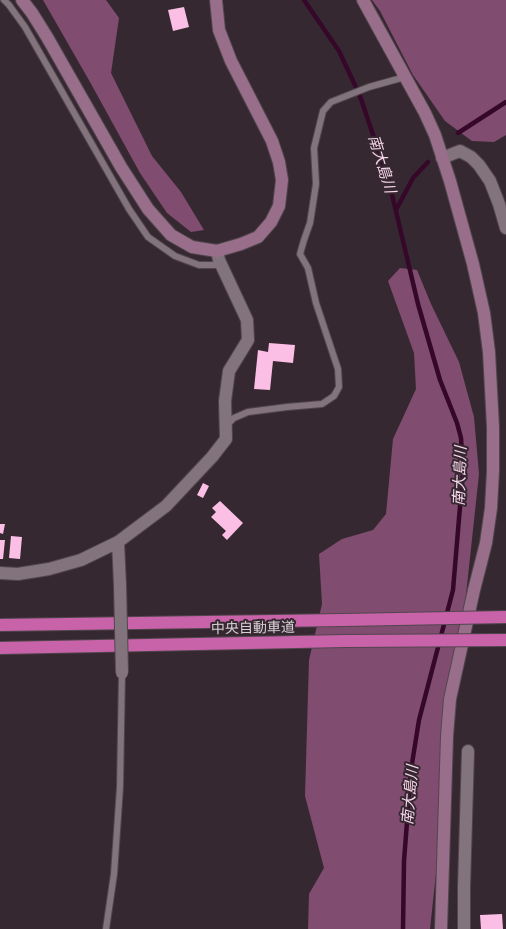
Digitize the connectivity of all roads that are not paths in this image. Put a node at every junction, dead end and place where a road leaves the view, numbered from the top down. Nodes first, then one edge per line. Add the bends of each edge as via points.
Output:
1 (4, 0) edge
2 (22, 0) edge
3 (216, 0) edge
4 (363, 0) edge
5 (405, 77) junction
6 (442, 158) junction
7 (506, 228) edge
8 (217, 251) junction
9 (221, 265) junction
10 (226, 426) junction
11 (118, 542) junction
12 (0, 573) edge
13 (506, 617) edge
14 (0, 625) edge
15 (506, 640) edge
16 (0, 648) edge
17 (122, 673) joint
18 (468, 751) dead end
19 (106, 929) edge
20 (441, 929) edge
21 (464, 929) edge

1 - 9 lane via 25,27 129,209 148,237 175,256 199,265
2 - 8 street via 47,37 121,167 148,209 171,235 192,247
3 - 8 street via 219,30 231,61 272,141 280,162 282,180 278,206 271,222 258,237
4 - 5 street
5 - 6 street via 425,113
5 - 10 lane via 369,87 331,102 323,111 314,148 316,184 310,223 300,254 308,268 316,303 338,369 339,387 334,396 322,404 248,412 234,418
6 - 7 street via 460,151 479,165 490,181
6 - 20 street via 473,264 484,313 489,352 493,471 486,543 450,699
8 - 9 street
9 - 10 street via 247,320 248,340 228,371
10 - 11 street via 226,439 212,457 166,506
11 - 12 street via 81,560 49,569 18,574
11 - 17 street, bridge
13 - 14 highway, 中央自動車道, bridge
15 - 16 highway, 中央自動車道, bridge
17 - 19 lane via 120,787 114,874
18 - 21 street

